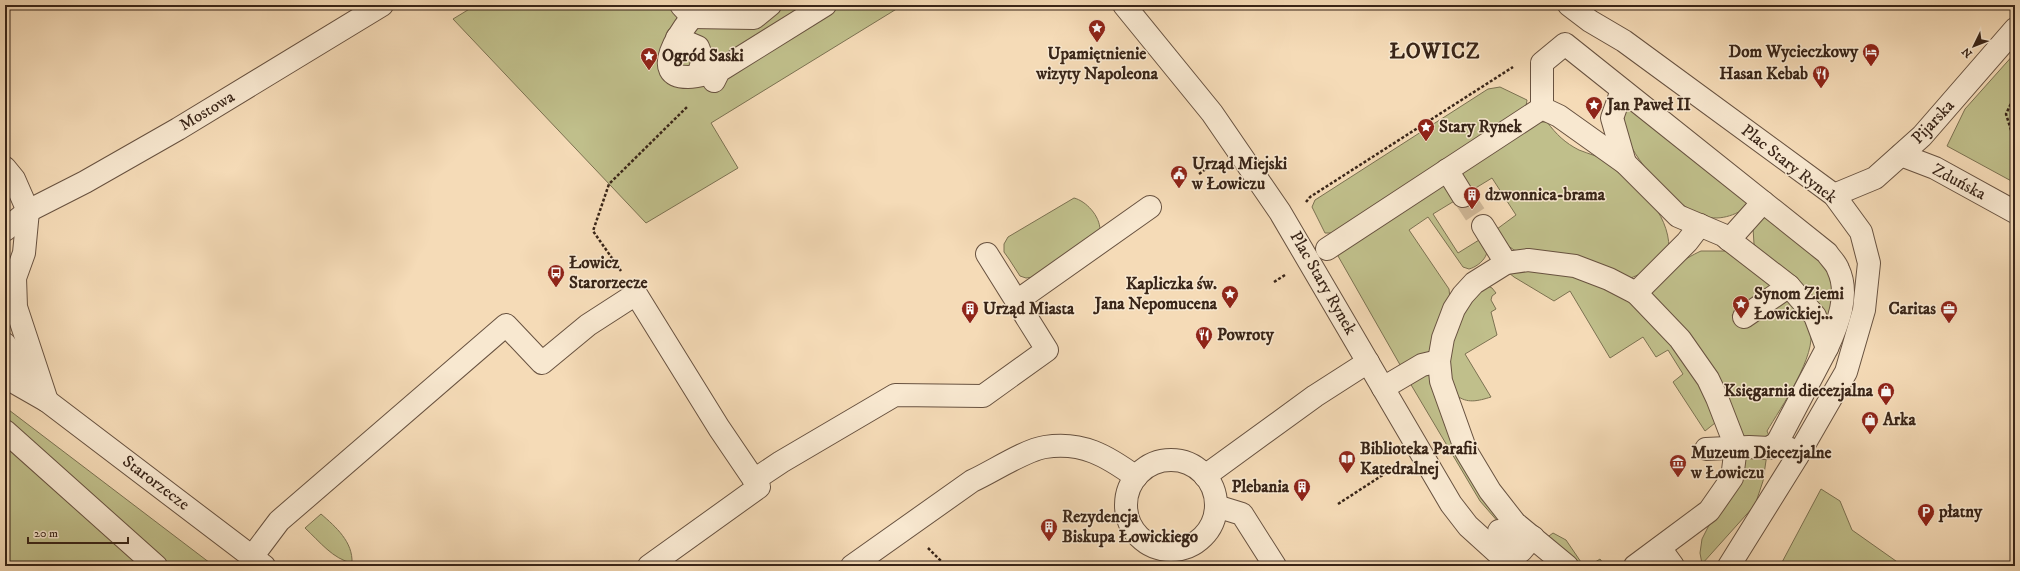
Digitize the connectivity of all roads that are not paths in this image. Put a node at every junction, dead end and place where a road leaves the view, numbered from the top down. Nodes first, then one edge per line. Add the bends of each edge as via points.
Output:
1 (382, 5) edge
2 (770, 5) edge
3 (779, 5) edge
4 (825, 5) edge
5 (1124, 5) edge
6 (1569, 5) edge
7 (1588, 5) edge
8 (686, 11) edge
9 (2015, 29) edge
10 (784, 31) junction
11 (677, 38) junction
12 (1624, 41) junction
13 (711, 76) junction
14 (1622, 90) junction
15 (1542, 108) junction
16 (1901, 155) junction
17 (1625, 163) junction
18 (5, 168) edge
19 (1447, 170) junction
20 (1834, 195) junction
21 (1463, 196) tunnel mouth
22 (1763, 202) junction
23 (1150, 208) dead end
24 (28, 212) junction
25 (2015, 212) edge
26 (5, 215) edge
27 (1700, 225) junction
28 (1483, 226) tunnel mouth
29 (5, 230) edge
30 (1729, 240) junction
31 (1327, 249) dead end
32 (988, 254) dead end
33 (1506, 263) junction
34 (1789, 286) junction
35 (1636, 293) junction
36 (1017, 301) junction
37 (1744, 317) dead end
38 (5, 344) edge
39 (1828, 348) junction
40 (1368, 362) junction
41 (1439, 362) junction
42 (5, 377) edge
43 (1383, 388) junction
44 (47, 401) junction
45 (5, 431) edge
46 (1777, 443) junction
47 (1736, 447) junction
48 (1706, 449) dead end
49 (1799, 453) junction
50 (1206, 476) junction
51 (1136, 477) junction
52 (754, 480) junction
53 (1216, 506) junction
54 (1499, 531) dead end
55 (1533, 537) junction
56 (1660, 548) junction
57 (258, 561) edge
58 (1501, 563) edge
59 (156, 566) edge
60 (649, 566) edge
61 (852, 566) edge
62 (1275, 566) edge
63 (1567, 566) edge
64 (1634, 566) edge
65 (1673, 566) edge
66 (1729, 566) edge

1 - 24 street, Mostowa via 178,128
2 - 8 street via 754,18
3 - 10 street
4 - 10 street
5 - 40 street, Plac Stary Rynek via 1212,113 1256,176 1310,260
6 - 12 street, Plac Stary Rynek
7 - 12 street, Plac Stary Rynek
8 - 11 street
9 - 16 street, Pijarska via 1922,136
10 - 13 street
11 - 13 street via 698,47
11 - 13 street via 668,61 671,69 676,74 688,77
12 - 20 street, Plac Stary Rynek
14 - 15 street via 1565,44 1542,63
14 - 17 street via 1612,118
14 - 22 street
15 - 17 street via 1559,116
15 - 19 street
16 - 20 street, Pijarska via 1875,178
16 - 25 street, Zduńska via 1935,168
17 - 27 street via 1678,216
18 - 24 street via 14,179
19 - 21 street
19 - 31 street
20 - 49 street, Plac Stary Rynek via 1861,232 1868,257 1864,310 1846,372
22 - 30 street
22 - 39 street via 1827,253 1838,268 1843,299 1838,323
23 - 36 street
24 - 26 street, Mostowa
24 - 29 street, Mostowa
24 - 44 street via 24,253 15,278 16,307
27 - 30 street
27 - 35 street via 1687,242
28 - 33 street
30 - 34 street
32 - 36 street
33 - 35 street via 1528,260 1575,266
33 - 41 street via 1474,283 1463,295 1448,322
34 - 37 street
34 - 39 street via 1815,316
35 - 47 street via 1680,338 1696,361 1718,398
36 - 52 street via 1047,350 983,396 895,395
38 - 44 street, Starorzecze
39 - 46 street
40 - 43 street, Plac Stary Rynek
40 - 50 street via 1315,396
41 - 43 street via 1422,365
41 - 55 street via 1446,396 1466,450 1490,490 1516,523
42 - 44 street, Starorzecze
43 - 58 street, Plac Stary Rynek via 1451,504
44 - 57 street, Starorzecze
45 - 59 street
46 - 47 street via 1768,448
46 - 49 street
47 - 48 street
47 - 56 street via 1732,478 1709,511
49 - 66 street, Plac Stary Rynek
50 - 51 street via 1197,468 1176,460 1165,460 1154,464
50 - 53 street via 1212,485
51 - 53 street via 1127,496 1128,518 1138,536 1156,548 1177,550 1197,542 1211,526
51 - 61 street via 1116,462 1080,446 1044,447 972,481
52 - 57 street via 636,294 588,325 542,363 506,325 279,521
52 - 60 street via 759,487
53 - 62 street via 1242,514
54 - 55 street via 1521,551
55 - 63 street
56 - 64 street
56 - 65 street

